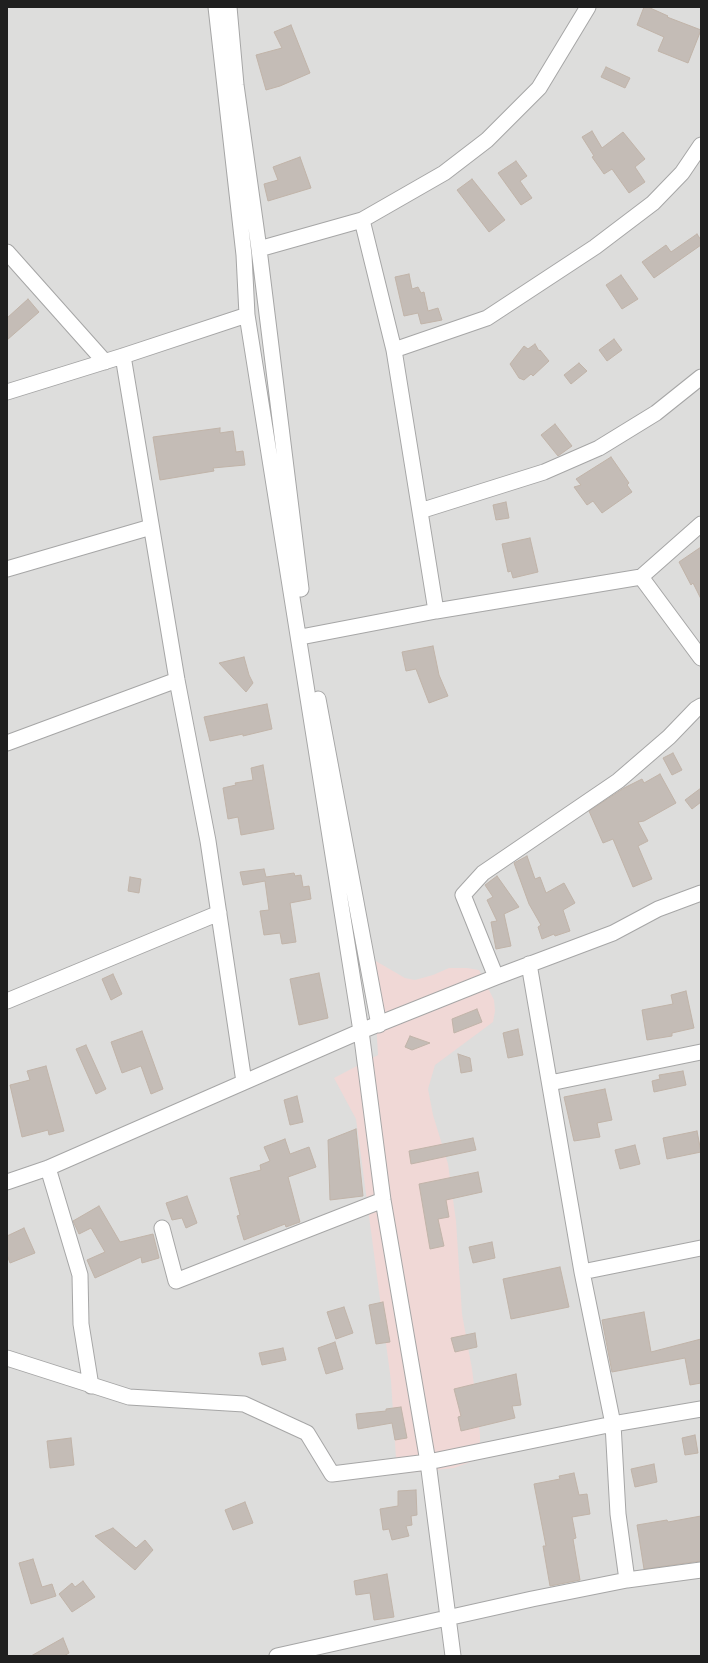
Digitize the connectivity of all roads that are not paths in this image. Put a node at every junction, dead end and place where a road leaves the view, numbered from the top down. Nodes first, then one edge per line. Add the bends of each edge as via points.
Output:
1 (216, 7) edge
2 (229, 7) edge
3 (588, 7) edge
4 (701, 145) edge
5 (362, 220) junction
6 (259, 249) junction
7 (7, 252) edge
8 (247, 315) junction
9 (394, 350) junction
10 (123, 356) junction
11 (105, 362) junction
12 (701, 377) edge
13 (7, 392) edge
14 (420, 511) junction
15 (701, 524) edge
16 (152, 527) junction
17 (7, 569) edge
18 (641, 577) junction
19 (436, 611) junction
20 (306, 636) junction
21 (701, 658) edge
22 (177, 680) junction
23 (701, 706) edge
24 (7, 743) edge
25 (701, 893) edge
26 (219, 913) junction
27 (529, 964) junction
28 (496, 977) junction
29 (7, 1001) edge
30 (379, 1024) junction
31 (361, 1031) junction
32 (701, 1052) edge
33 (244, 1082) junction
34 (550, 1083) junction
35 (48, 1168) junction
36 (7, 1182) edge
37 (383, 1200) junction
38 (162, 1228) dead end
39 (701, 1248) edge
40 (582, 1272) junction
41 (7, 1358) edge
42 (91, 1386) junction
43 (701, 1409) edge
44 (613, 1424) junction
45 (428, 1462) junction
46 (701, 1570) edge
47 (627, 1580) junction
48 (449, 1617) junction
49 (282, 1656) edge
50 (453, 1656) edge

1 - 8 street via 244,255
2 - 6 street via 236,85
3 - 5 street via 539,88 487,140 444,173
4 - 9 street via 682,173 653,203 595,248 487,318
5 - 6 street
5 - 9 street
6 - 20 street
7 - 11 street
8 - 10 street
8 - 31 street
9 - 14 street
10 - 11 street
10 - 16 street
11 - 13 street
12 - 14 street via 656,413 599,448 544,472
14 - 19 street
15 - 18 street
16 - 17 street
16 - 22 street
18 - 19 street
18 - 21 street
19 - 20 street
20 - 30 street
22 - 24 street
22 - 26 street
23 - 28 street via 618,781 483,873 463,895
25 - 27 street via 658,910 613,933
26 - 29 street
26 - 33 street
27 - 28 street
27 - 34 street
28 - 30 street
30 - 31 street
31 - 33 street
31 - 37 street
32 - 34 street
33 - 35 street
34 - 40 street
35 - 36 street
35 - 42 street via 80,1275 81,1324
37 - 38 street via 176,1281
37 - 45 street
39 - 40 street
40 - 44 street
41 - 42 street
42 - 45 street via 129,1397 244,1404 308,1433 332,1474
43 - 44 street
44 - 45 street
44 - 47 street via 618,1514
45 - 48 street
46 - 47 street
47 - 48 street
48 - 49 street
48 - 50 street

